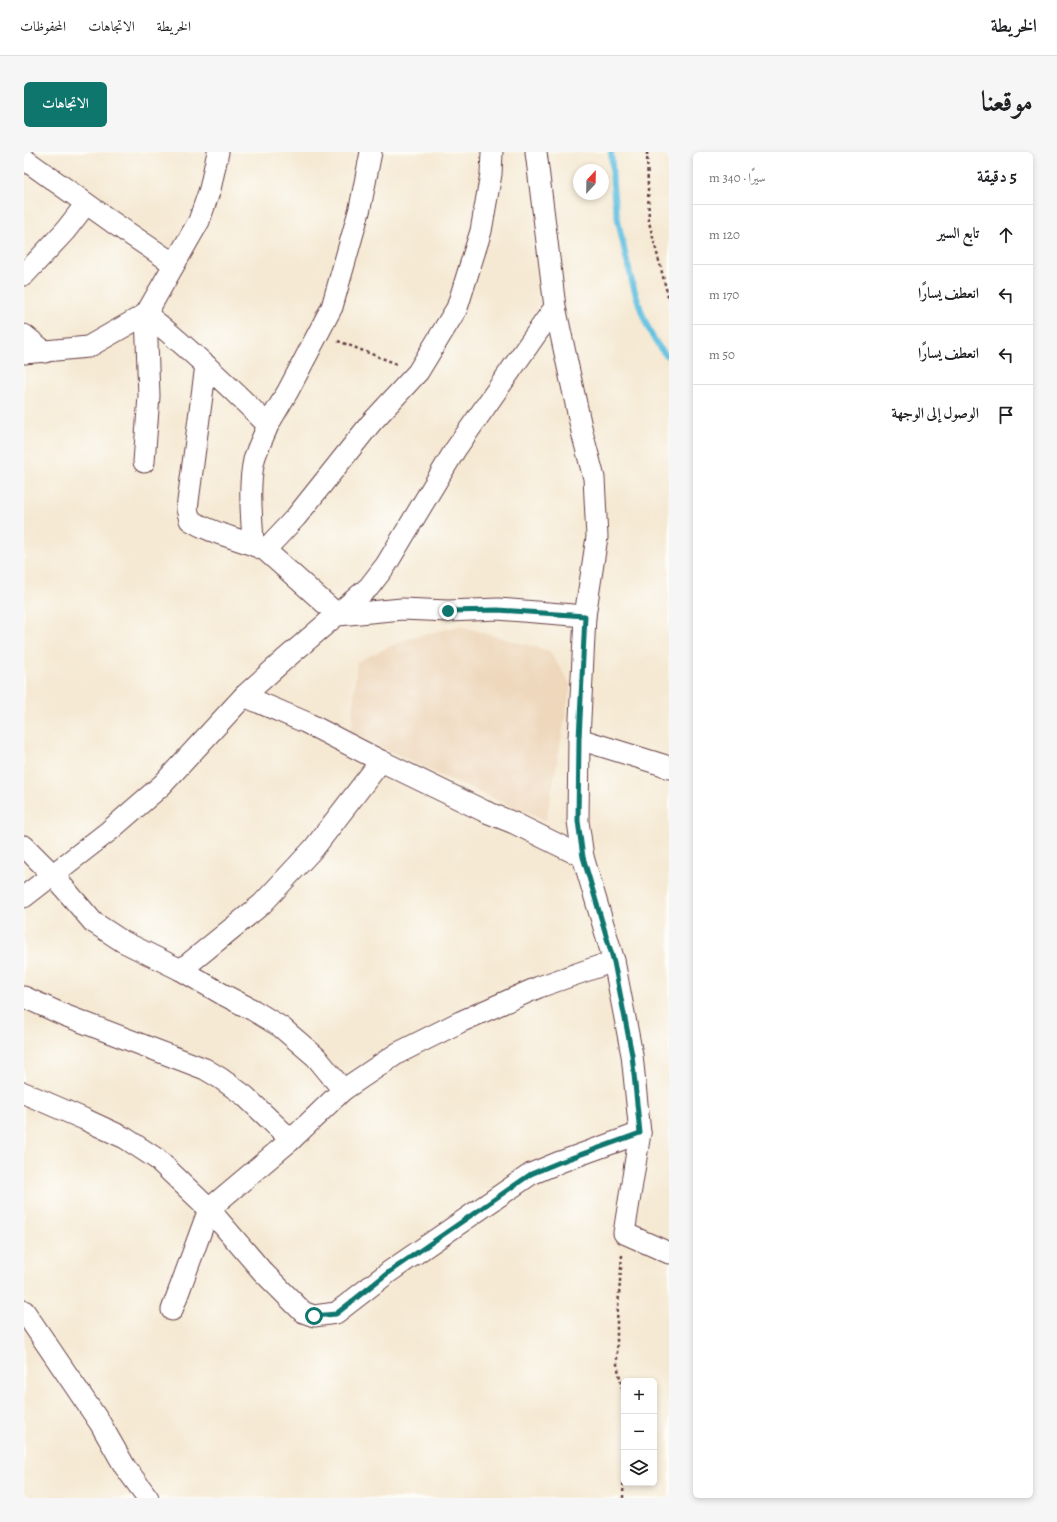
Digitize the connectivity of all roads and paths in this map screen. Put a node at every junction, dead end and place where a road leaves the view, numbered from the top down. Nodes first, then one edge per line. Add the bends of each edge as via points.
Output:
1 (218, 152) edge
2 (371, 152) edge
3 (492, 152) edge
4 (536, 152) edge
5 (647, 152) edge
6 (24, 159) edge
7 (86, 204) junction
8 (174, 264) junction
9 (24, 275) edge
10 (669, 300) edge
11 (555, 307) junction
12 (146, 314) junction
13 (318, 334) junction
14 (24, 335) edge
15 (44, 352) junction
16 (24, 353) edge
17 (206, 365) junction
18 (418, 372) junction
19 (268, 425) junction
20 (144, 462) dead end
21 (259, 547) junction
22 (338, 614) junction
23 (585, 616) junction
24 (244, 696) junction
25 (579, 739) junction
26 (381, 761) junction
27 (669, 768) edge
28 (24, 846) edge
29 (583, 857) junction
30 (53, 875) junction
31 (24, 897) edge
32 (614, 962) junction
33 (182, 970) junction
34 (24, 997) edge
35 (343, 1090) junction
36 (24, 1093) edge
37 (640, 1133) junction
38 (291, 1140) junction
39 (209, 1209) junction
40 (624, 1233) junction
41 (669, 1252) edge
42 (172, 1310) dead end
43 (24, 1311) edge
44 (621, 1383) edge
45 (623, 1486) edge
46 (148, 1498) edge
47 (623, 1498) edge

1 - 8 street via 210,189 199,221
2 - 13 street via 360,208 332,308
3 - 18 street via 491,174 480,231 456,308
4 - 11 street
5 - 10 path via 649,222
6 - 7 street
7 - 8 street
7 - 9 street
8 - 12 street
11 - 22 street via 455,450 386,565 369,587
11 - 23 street via 594,478 597,537
12 - 15 street via 88,347
12 - 17 street
12 - 20 street via 149,396
13 - 18 path
13 - 19 street
14 - 15 street
15 - 16 street
17 - 19 street
17 - 21 street via 187,509 190,520 203,528
18 - 21 street via 371,423 296,516
19 - 21 street via 254,459 251,483 251,513
21 - 22 street
22 - 23 street via 402,609 498,610
22 - 24 street
23 - 25 street
24 - 26 street via 305,722
24 - 30 street via 162,785
25 - 27 street
25 - 29 street via 578,821
26 - 29 street
26 - 33 street via 314,848 262,904
28 - 30 street
29 - 32 street
30 - 31 street
30 - 33 street via 94,922 122,941
32 - 35 street via 539,987 460,1022 398,1052
32 - 37 street via 632,1055
33 - 35 street via 280,1027 316,1057
34 - 38 street via 205,1069 245,1096
35 - 38 street
36 - 39 street via 125,1138 157,1159
37 - 39 street via 531,1174 389,1272 336,1314 314,1316 303,1312 262,1271
37 - 40 street
38 - 39 street
39 - 42 street
40 - 41 street
40 - 44 path via 617,1320 617,1364
43 - 46 street via 100,1423 125,1467
45 - 47 path

